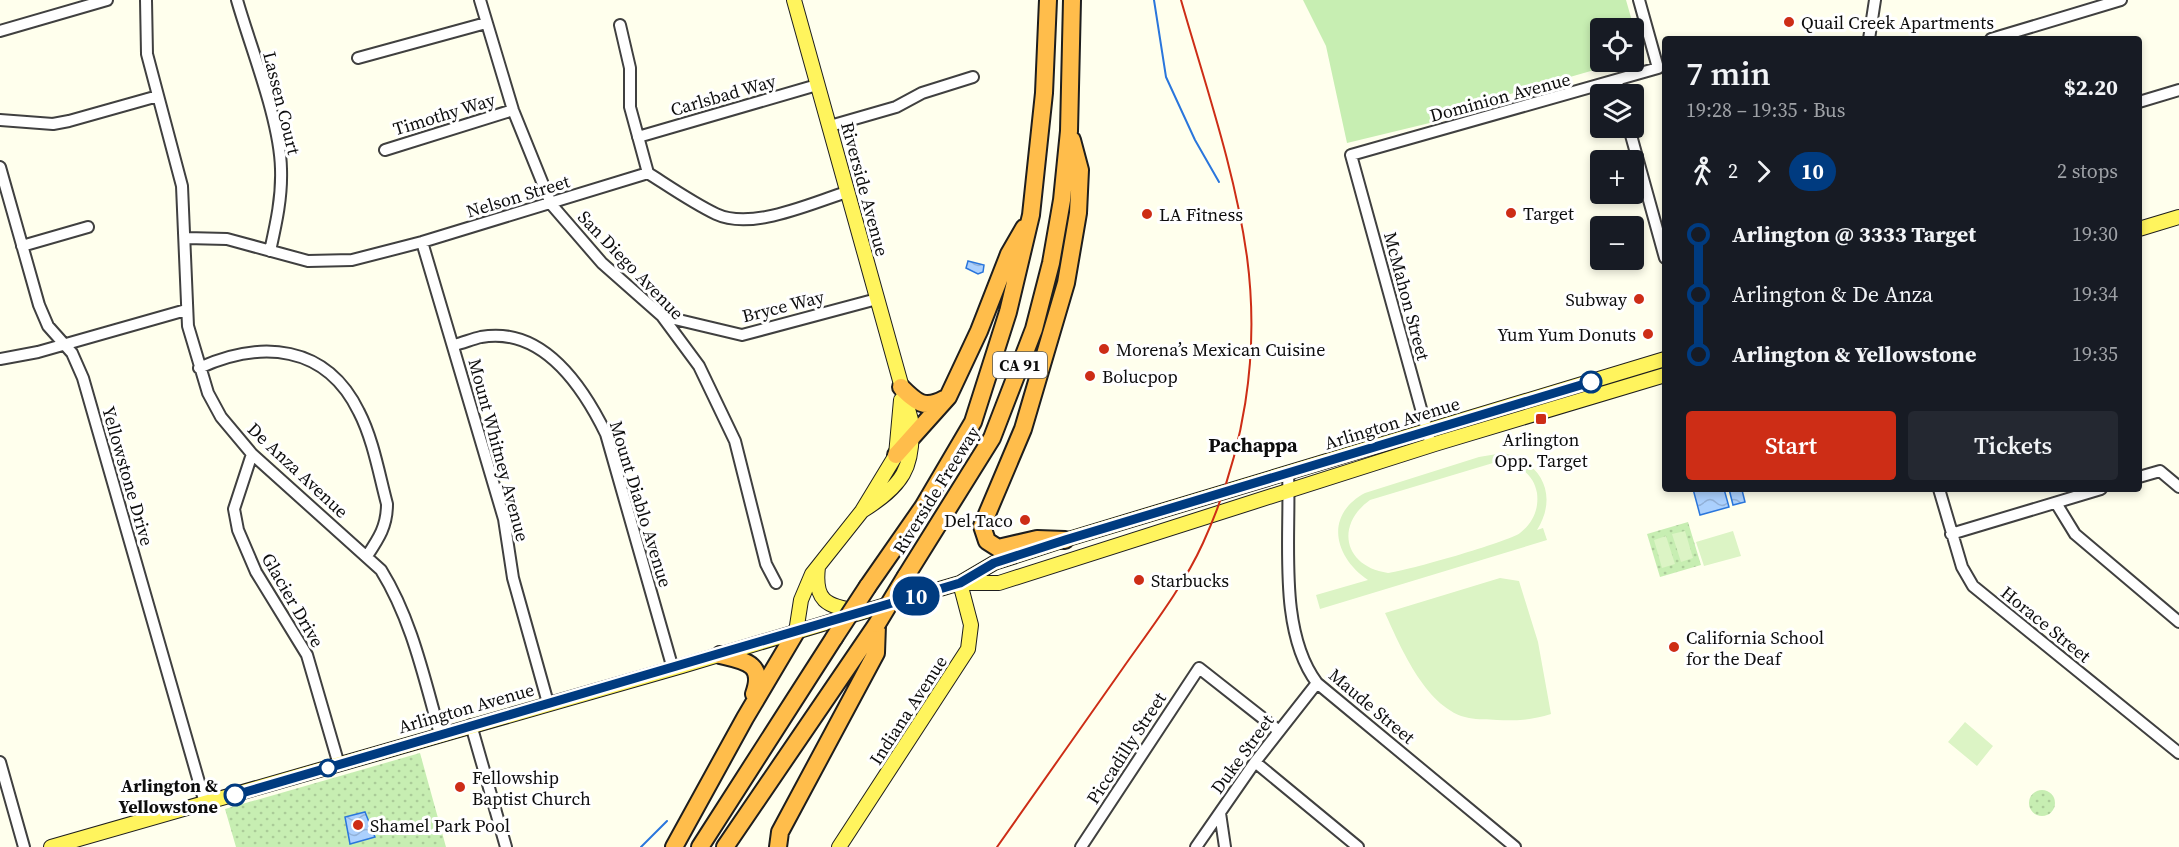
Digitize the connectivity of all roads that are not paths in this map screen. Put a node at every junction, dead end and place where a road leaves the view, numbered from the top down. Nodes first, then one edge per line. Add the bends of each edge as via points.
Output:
1 (107, 0) edge
2 (146, 0) edge
3 (237, 0) edge
4 (480, 0) edge
5 (1036, 0) edge
6 (1048, 0) edge
7 (1071, 0) edge
8 (1638, 0) edge
9 (1875, 0) edge
10 (2121, 0) edge
11 (797, 1) edge
12 (486, 22) junction
13 (620, 25) dead end
14 (0, 31) edge
15 (1869, 36) edge
16 (2001, 36) edge
17 (1046, 53) junction
18 (358, 58) dead end
19 (973, 77) dead end
20 (1617, 82) joint
21 (817, 85) junction
22 (2179, 90) edge
23 (158, 96) junction
24 (2142, 101) edge
25 (513, 110) junction
26 (0, 120) edge
27 (830, 126) junction
28 (1070, 131) junction
29 (639, 137) junction
30 (1632, 138) edge
31 (385, 150) dead end
32 (1351, 155) joint
33 (0, 167) edge
34 (648, 173) junction
35 (847, 192) junction
36 (551, 204) junction
37 (1031, 215) junction
38 (2179, 218) edge
39 (88, 227) dead end
40 (2142, 228) edge
41 (186, 238) junction
42 (422, 242) junction
43 (22, 246) junction
44 (1662, 247) edge
45 (270, 251) junction
46 (877, 299) junction
47 (186, 310) junction
48 (662, 316) junction
49 (65, 345) junction
50 (454, 345) junction
51 (0, 359) edge
52 (1662, 360) edge
53 (199, 368) junction
54 (1662, 376) edge
55 (901, 387) junction
56 (948, 398) junction
57 (1427, 431) junction
58 (912, 434) junction
59 (1431, 445) junction
60 (252, 454) junction
61 (896, 455) junction
62 (1288, 473) junction
63 (2142, 476) edge
64 (2179, 487) edge
65 (1289, 492) junction
66 (1939, 492) edge
67 (2091, 492) edge
68 (2056, 503) junction
69 (862, 511) junction
70 (1951, 534) junction
71 (1065, 540) junction
72 (368, 556) junction
73 (818, 566) junction
74 (776, 583) dead end
75 (960, 583) junction
76 (862, 612) junction
77 (2179, 622) edge
78 (877, 624) junction
79 (796, 632) junction
80 (720, 655) junction
81 (673, 669) junction
82 (1317, 683) junction
83 (548, 703) junction
84 (745, 718) junction
85 (471, 725) junction
86 (1279, 731) junction
87 (440, 734) junction
88 (2179, 753) edge
89 (0, 762) edge
90 (1255, 762) junction
91 (339, 765) junction
92 (205, 803) junction
93 (1220, 813) junction
94 (24, 847) edge
95 (51, 847) edge
96 (506, 847) edge
97 (674, 847) edge
98 (700, 847) edge
99 (725, 847) edge
100 (778, 847) edge
101 (838, 847) edge
102 (1081, 847) edge
103 (1196, 847) edge
104 (1225, 847) edge
105 (1358, 847) edge
106 (1515, 847) edge

1 - 14 street
2 - 23 street, De Anza Avenue via 145,38
3 - 45 street, Lassen Court via 274,123 281,167 279,209
4 - 12 street, San Diego Avenue
5 - 17 highway
6 - 17 highway, Riverside Freeway / CA 91
7 - 28 highway, Riverside Freeway / CA 91
8 - 20 street, Dominion Avenue via 1658,68
9 - 15 street
10 - 16 street
11 - 21 main road, Riverside Avenue
12 - 18 street
12 - 25 street, San Diego Avenue
13 - 29 street via 630,69 630,107
17 - 37 highway, Riverside Freeway / CA 91
19 - 27 street via 922,93 896,107
20 - 32 street, Dominion Avenue
21 - 27 main road, Riverside Avenue
21 - 29 street, Carlsbad Way
22 - 24 street
23 - 26 street via 53,124
23 - 41 street, De Anza Avenue via 182,186
25 - 31 street, Timothy Way
25 - 36 street, San Diego Avenue
27 - 35 main road, Riverside Avenue
28 - 71 highway via 1080,170 1078,213 1066,283 1023,429 982,526 987,540 998,548 1037,539
28 - 78 highway, Riverside Freeway / CA 91, bridge via 1051,263 1034,329 992,438
29 - 34 street
30 - 44 street
32 - 57 street, McMahon Street
33 - 43 street, Yellowstone Drive
34 - 35 street via 718,215 739,220 760,218
34 - 36 street, Nelson Street
35 - 46 main road, Riverside Avenue
36 - 42 street, Nelson Street
36 - 48 street, San Diego Avenue via 602,263
37 - 56 highway via 1010,254
37 - 98 highway, Riverside Freeway / CA 91, bridge via 1019,272 973,422 923,507
38 - 40 main road
39 - 43 street
41 - 45 street, Nelson Street via 227,239
41 - 47 street, De Anza Avenue
42 - 45 street, Nelson Street via 352,260 327,262
42 - 50 street, Mount Whitney Avenue
43 - 49 street, Yellowstone Drive via 48,326
46 - 48 street, Bryce Way via 742,335
46 - 55 main road, Riverside Avenue
47 - 49 street
47 - 53 street, De Anza Avenue
48 - 74 street, San Diego Avenue via 699,366 735,441 766,564
49 - 51 street
49 - 92 street, Yellowstone Drive via 83,378
50 - 81 street, Mount Diablo Avenue via 483,337 524,341 572,375 590,401 606,434
50 - 83 street, Mount Whitney Avenue via 504,519 513,578
52 - 57 main road, Arlington Avenue
53 - 60 street, De Anza Avenue via 221,417
53 - 72 street via 243,351 266,350 313,362 330,374 359,411 387,504 382,534
54 - 59 main road, Arlington Avenue
55 - 56 highway via 922,405
55 - 58 main road, Riverside Avenue via 908,403
55 - 61 main road, Riverside Avenue
56 - 58 highway
57 - 59 street, McMahon Street
57 - 62 main road, Arlington Avenue
58 - 61 highway
58 - 69 main road, Riverside Avenue via 911,458 905,473 896,485
59 - 65 main road, Arlington Avenue
60 - 72 street, De Anza Avenue
60 - 91 street, Glacier Drive via 234,510 238,530 256,572 307,655
61 - 69 main road, Riverside Avenue
62 - 65 street, Maude Street
62 - 71 main road, Arlington Avenue
63 - 64 street via 2160,471
65 - 75 main road, Arlington Avenue via 999,583
65 - 82 street, Maude Street via 1291,611 1301,654
66 - 70 street, Horace Street
67 - 68 street
68 - 70 street
68 - 77 street via 2075,534
69 - 73 main road, Riverside Avenue
70 - 88 street, Horace Street via 1973,586
71 - 75 main road, Arlington Avenue via 994,563
72 - 87 street, De Anza Avenue via 396,594
73 - 76 main road via 818,592 825,602
73 - 79 main road, Riverside Avenue via 804,589
75 - 76 main road, Arlington Avenue
75 - 101 main road, Indiana Avenue via 972,625 968,649
76 - 79 main road, Arlington Avenue
78 - 99 highway, Riverside Freeway / CA 91
78 - 100 highway via 876,653 780,832
79 - 80 main road, Arlington Avenue
79 - 84 highway
80 - 81 main road, Arlington Avenue
80 - 84 highway via 754,668 759,681
81 - 83 main road, Arlington Avenue
82 - 86 street, Duke Street
82 - 106 street, Maude Street
83 - 85 main road, Arlington Avenue
84 - 97 highway
85 - 87 main road, Arlington Avenue
85 - 96 street
86 - 90 street, Duke Street
86 - 102 street, Piccadilly Street via 1199,668
87 - 91 main road, Arlington Avenue
89 - 94 street
90 - 93 street, Duke Street
90 - 105 street
91 - 92 main road, Arlington Avenue
92 - 95 main road, Arlington Avenue
93 - 103 street, Duke Street
93 - 104 street

